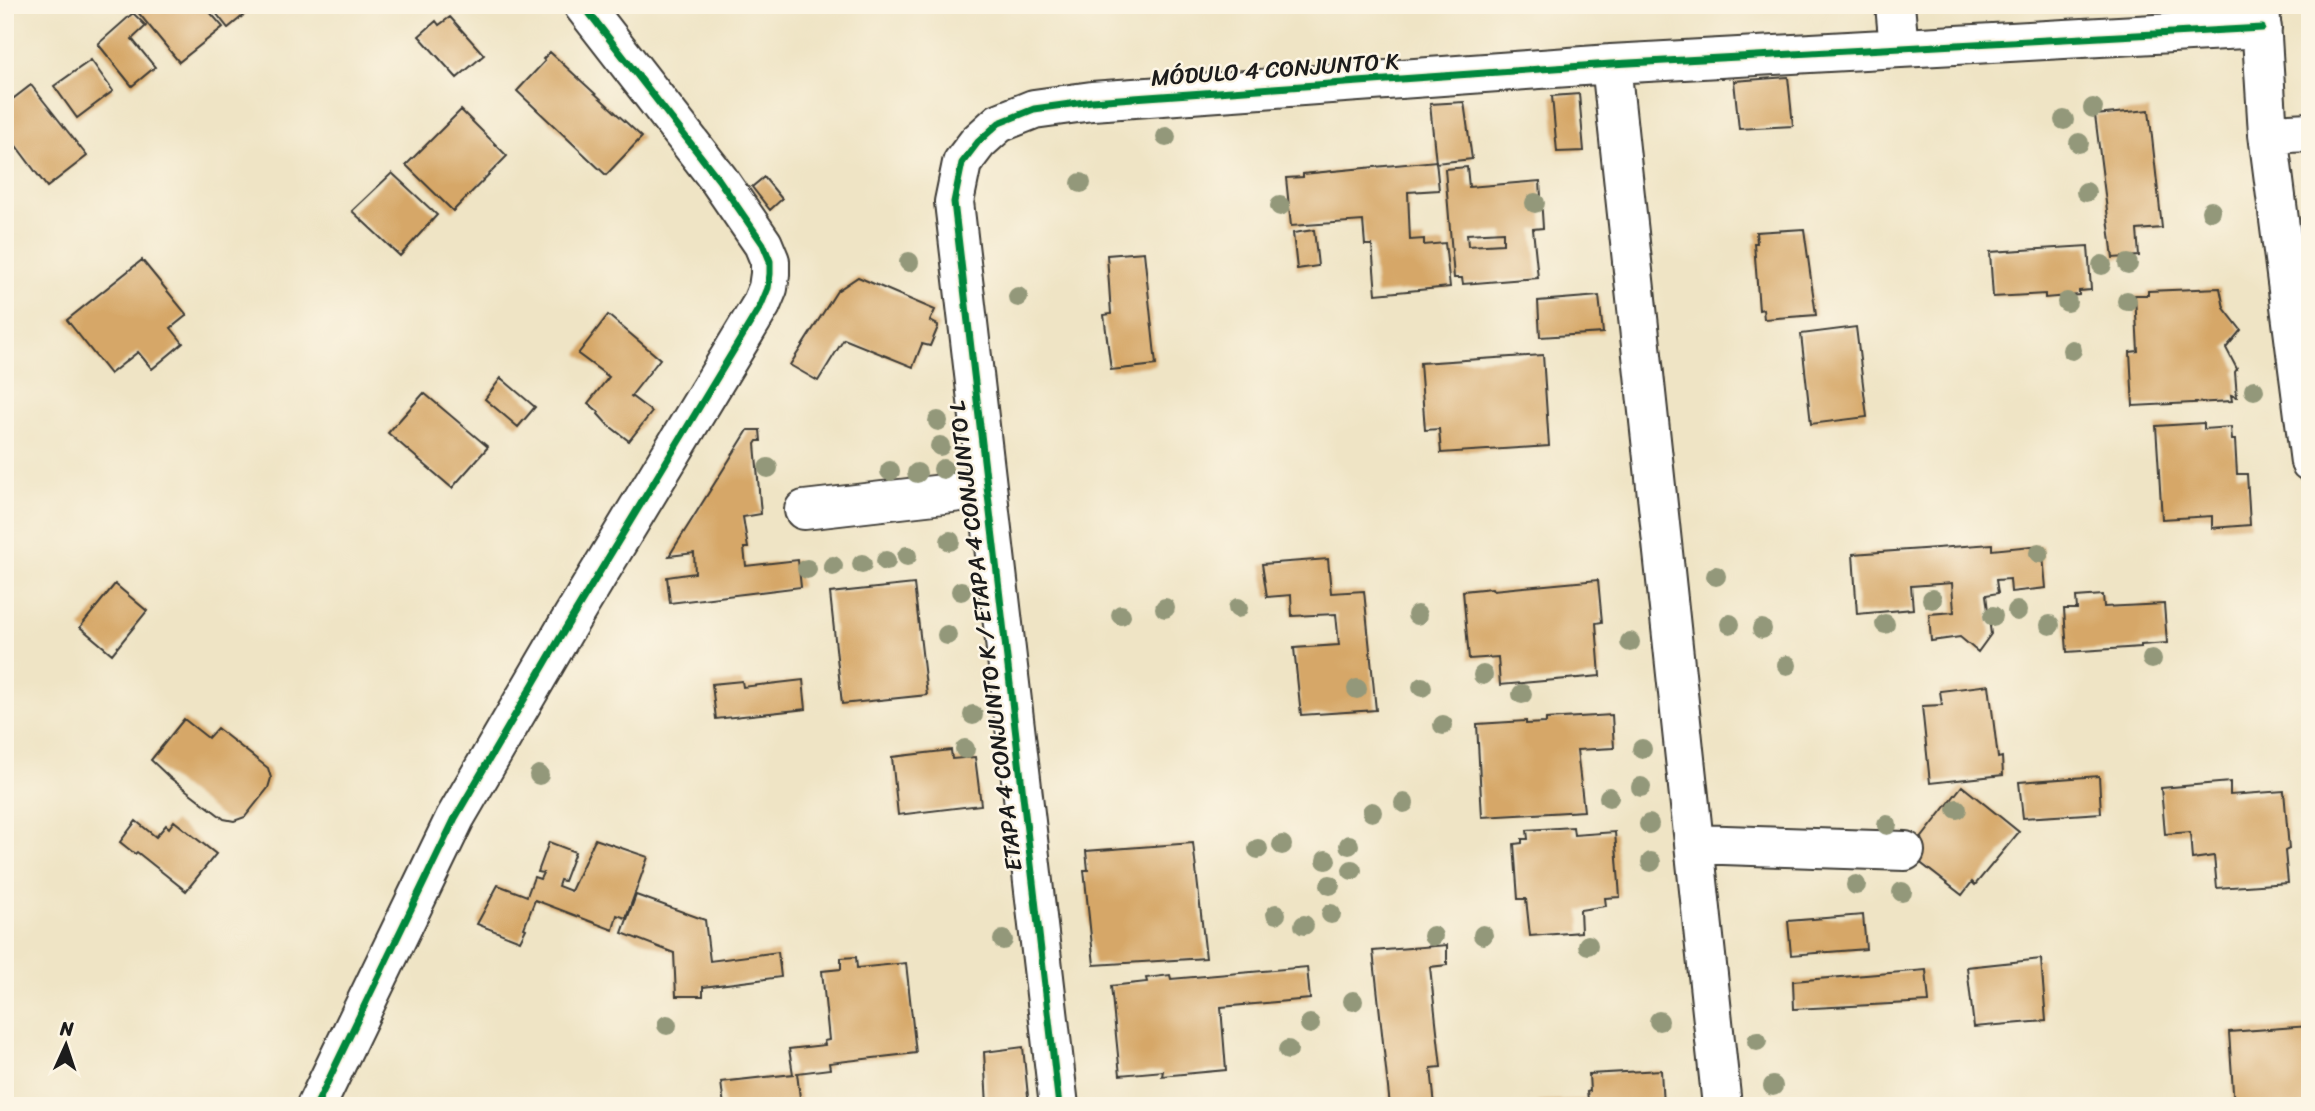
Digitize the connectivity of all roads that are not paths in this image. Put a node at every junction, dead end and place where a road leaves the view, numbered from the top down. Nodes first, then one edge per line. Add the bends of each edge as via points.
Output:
1 (583, 5) edge
2 (1895, 5) edge
3 (2261, 17) edge
4 (1899, 48) junction
5 (1611, 64) junction
6 (2310, 132) edge
7 (2268, 135) junction
8 (962, 163) joint
9 (2310, 462) edge
10 (987, 489) junction
11 (804, 510) dead end
12 (1694, 844) junction
13 (1905, 851) dead end
14 (316, 1106) edge
15 (1059, 1106) edge
16 (1722, 1106) edge

1 - 14 street via 763,244 769,261 768,288 455,818
2 - 4 street
3 - 4 street, MÓDULO 4 CONJUNTO K
3 - 7 street
4 - 5 street, MÓDULO 4 CONJUNTO K
5 - 8 street, MÓDULO 4 CONJUNTO K via 1034,109 999,122
5 - 12 street
6 - 7 street
7 - 9 street
8 - 10 street, ETAPA 4 CONJUNTO K / ETAPA 4 CONJUNTO L via 954,202
10 - 11 street
10 - 15 street, ETAPA 4 CONJUNTO K / ETAPA 4 CONJUNTO L
12 - 13 street
12 - 16 street

